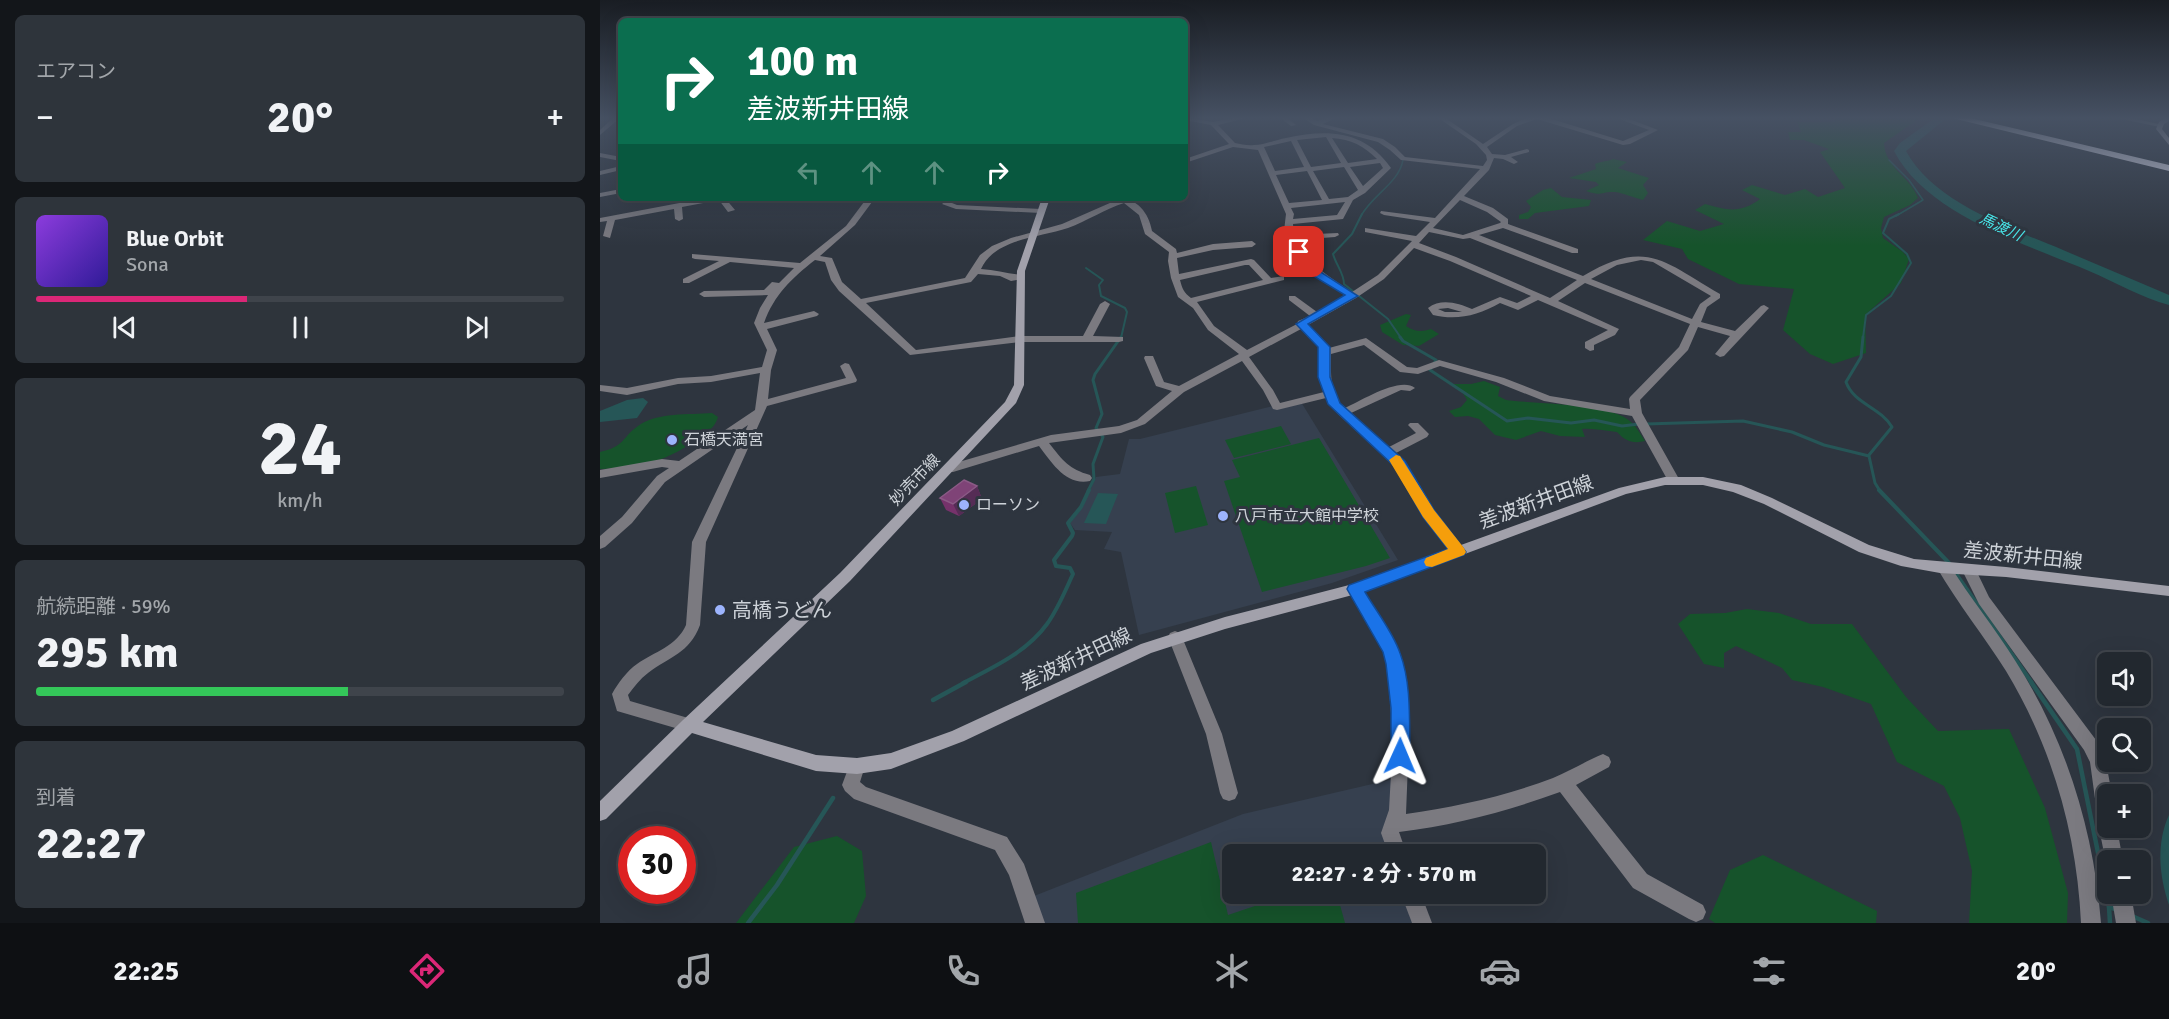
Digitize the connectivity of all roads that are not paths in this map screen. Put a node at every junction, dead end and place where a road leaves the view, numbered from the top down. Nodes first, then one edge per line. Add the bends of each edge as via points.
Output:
1 (1267, 160) edge
2 (1304, 160) edge
3 (1342, 160) edge
4 (1392, 160) edge
5 (1414, 160) edge
6 (1489, 160) edge
7 (1511, 160) edge
8 (2135, 160) edge
9 (1382, 161) junction
10 (1514, 162) dead end
11 (1345, 165) junction
12 (1486, 168) junction
13 (2169, 168) edge
14 (618, 169) edge
15 (1308, 169) junction
16 (1272, 172) junction
17 (600, 173) edge
18 (618, 191) edge
19 (1362, 191) junction
20 (600, 195) edge
21 (1459, 197) junction
22 (1350, 199) junction
23 (664, 201) edge
24 (704, 201) edge
25 (722, 201) edge
26 (869, 201) edge
27 (950, 201) edge
28 (1045, 201) edge
29 (1120, 201) edge
30 (1127, 201) edge
31 (1326, 201) junction
32 (678, 206) junction
33 (1287, 206) junction
34 (668, 207) junction
35 (731, 210) dead end
36 (1041, 211) junction
37 (1384, 213) dead end
38 (612, 218) junction
39 (679, 219) dead end
40 (600, 220) edge
41 (1435, 220) junction
42 (1290, 222) junction
43 (1503, 225) junction
44 (1426, 229) junction
45 (1368, 230) dead end
46 (1033, 234) junction
47 (1335, 235) dead end
48 (1471, 235) junction
49 (607, 236) dead end
50 (1291, 238) junction
51 (1415, 241) junction
52 (1252, 244) dead end
53 (1575, 251) dead end
54 (695, 256) dead end
55 (814, 257) junction
56 (1172, 257) junction
57 (727, 260) junction
58 (799, 266) junction
59 (975, 272) junction
60 (1020, 277) junction
61 (1175, 278) junction
62 (1281, 278) dead end
63 (1269, 281) junction
64 (1586, 281) junction
65 (686, 282) dead end
66 (704, 294) dead end
67 (1353, 296) junction
68 (1538, 296) junction
69 (1292, 298) dead end
70 (1189, 301) junction
71 (1552, 301) junction
72 (859, 302) junction
73 (1105, 304) dead end
74 (1764, 308) dead end
75 (1472, 313) dead end
76 (814, 314) dead end
77 (1315, 315) junction
78 (1695, 323) junction
79 (1301, 324) junction
80 (761, 328) junction
81 (1737, 335) junction
82 (1020, 339) junction
83 (1086, 339) junction
84 (1119, 339) dead end
85 (1590, 348) dead end
86 (1326, 352) junction
87 (1720, 354) dead end
88 (1244, 355) junction
89 (1149, 358) dead end
90 (845, 366) dead end
91 (766, 369) junction
92 (600, 388) edge
93 (1410, 388) dead end
94 (1180, 390) junction
95 (1331, 393) junction
96 (763, 406) junction
97 (1343, 413) junction
98 (1636, 413) junction
99 (1414, 425) dead end
100 (1042, 442) junction
101 (1389, 452) junction
102 (680, 465) junction
103 (949, 470) junction
104 (600, 474) edge
105 (1086, 478) dead end
106 (1673, 479) junction
107 (600, 544) edge
108 (1458, 552) junction
109 (1944, 568) junction
110 (1969, 570) junction
111 (1355, 589) junction
112 (2169, 591) edge
113 (1176, 637) junction
114 (689, 725) junction
115 (1603, 762) dead end
116 (857, 766) junction
117 (1564, 783) junction
118 (2101, 784) edge
119 (1229, 793) dead end
120 (600, 813) edge
121 (1393, 824) junction
122 (1394, 844) edge
123 (1415, 904) edge
124 (2123, 904) edge
125 (1696, 912) dead end
126 (1035, 923) edge
127 (1422, 923) edge
128 (2091, 923) edge
129 (2126, 923) edge

1 - 16 street
2 - 15 street
3 - 11 street
4 - 9 street
5 - 12 street
6 - 12 street
7 - 10 street
8 - 13 highway
9 - 11 street
9 - 19 street via 1387,168
11 - 15 street
11 - 19 street
12 - 21 street
14 - 17 street
15 - 16 street
15 - 31 street
16 - 33 street
18 - 20 street
19 - 22 street
21 - 41 street
21 - 43 street via 1501,218 1505,221
22 - 31 street
22 - 42 street via 1340,216
23 - 34 street
24 - 32 street
25 - 35 street
26 - 55 street via 856,220
27 - 36 street via 946,204 956,207
28 - 36 main road, 妙売市線
29 - 46 street via 1064,226
30 - 56 street via 1146,216 1148,232 1169,246
31 - 33 street
32 - 34 street
32 - 39 street
33 - 42 street
34 - 38 street
36 - 46 main road, 妙売市線
37 - 41 street
38 - 40 street
38 - 49 street
41 - 44 street
42 - 50 street
43 - 48 street
43 - 53 street
44 - 48 street via 1463,237
44 - 51 street
45 - 51 street
46 - 59 street via 995,249 981,260
46 - 60 main road, 妙売市線
47 - 50 street
48 - 64 street
50 - 67 street via 1319,275
51 - 67 street via 1381,277
51 - 68 street
52 - 56 street
54 - 57 street
55 - 58 street
55 - 72 street via 829,260 832,277
56 - 61 street
57 - 58 street
57 - 65 street
58 - 66 street via 766,293
58 - 80 street via 766,305 759,323
59 - 60 street
59 - 72 street via 968,280
60 - 82 main road, 妙売市線
61 - 63 street via 1251,262
61 - 70 street via 1181,295
62 - 63 street
63 - 70 street
64 - 71 street
64 - 78 street
64 - 78 street via 1610,264 1647,257 1655,260 1717,296 1703,306
67 - 77 street
68 - 71 street
68 - 75 street via 1518,307 1500,300
69 - 77 street
70 - 88 street via 1210,328
71 - 85 street via 1614,329 1589,344
72 - 82 street via 914,353
73 - 83 street
74 - 81 street
76 - 80 street
77 - 79 street
78 - 81 street
78 - 98 street via 1684,348 1634,399
79 - 86 street
79 - 88 street
80 - 91 street via 772,350
81 - 87 street
82 - 83 street
82 - 103 main road, 妙売市線 via 1016,394
83 - 84 street
86 - 95 street via 1324,377
86 - 98 street via 1366,341 1404,370 1418,371 1439,363 1548,399
88 - 94 street
88 - 95 street via 1276,407
89 - 94 street via 1160,384
90 - 96 street via 852,380
91 - 92 street via 675,381 633,391
91 - 96 street
93 - 97 street via 1400,387
94 - 100 street via 1134,426
95 - 97 street via 1334,404
96 - 102 street via 738,428
96 - 114 street via 699,542 690,637 642,668 620,694 623,706
97 - 101 street
98 - 106 street
99 - 101 street via 1423,434
100 - 103 street
100 - 105 street via 1063,468 1076,478
101 - 108 street via 1428,514
102 - 104 street via 662,463
102 - 107 street via 661,479 627,520
103 - 114 main road, 妙売市線 via 845,577
106 - 108 main road, 差波新井田線 via 1623,490
106 - 109 main road, 差波新井田線 via 1735,486 1875,553
108 - 111 main road, 差波新井田線
109 - 110 main road, 差波新井田線
109 - 128 street via 2012,667 2040,719 2077,825
110 - 112 main road, 差波新井田線
110 - 118 street via 1984,600 2090,745
111 - 113 main road, 差波新井田線
111 - 121 street via 1395,664 1401,738 1398,810
113 - 116 main road, 差波新井田線 via 931,747 891,761
113 - 119 street via 1214,734
114 - 116 main road, 差波新井田線 via 816,763
114 - 120 main road, 妙売市線
115 - 117 street
116 - 126 street via 851,785 860,793 1001,843 1017,871
117 - 121 street via 1457,813
117 - 125 street via 1640,881
121 - 122 street via 1390,832
123 - 127 street
124 - 129 street

